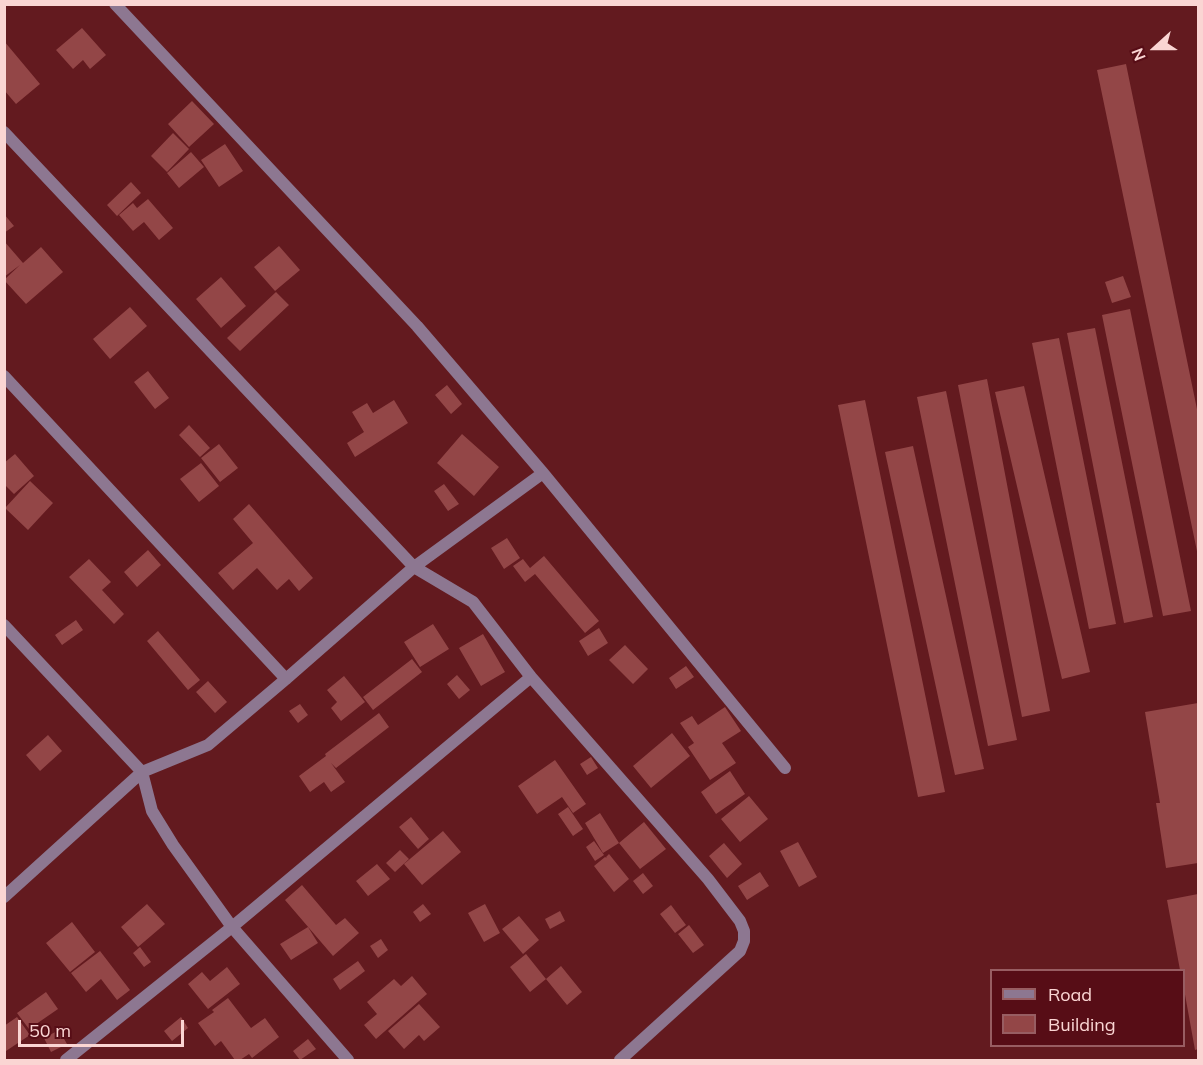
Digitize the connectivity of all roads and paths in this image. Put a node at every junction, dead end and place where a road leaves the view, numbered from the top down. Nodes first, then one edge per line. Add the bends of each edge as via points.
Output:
1 (115, 4) edge
2 (4, 132) edge
3 (4, 376) edge
4 (543, 473) junction
5 (414, 567) junction
6 (4, 625) edge
7 (531, 677) junction
8 (286, 680) junction
9 (785, 768) dead end
10 (142, 772) junction
11 (4, 897) edge
12 (232, 927) junction
13 (66, 1060) edge
14 (348, 1060) edge
15 (620, 1060) edge

1 - 4 street via 417,326
2 - 5 street
3 - 8 street
4 - 5 street
4 - 9 street
5 - 7 street via 473,602
5 - 8 street
6 - 10 street
7 - 12 street
7 - 15 street via 708,879 744,931 740,951
8 - 10 street via 208,745
10 - 11 street
10 - 12 street via 152,811
12 - 13 street
12 - 14 street

